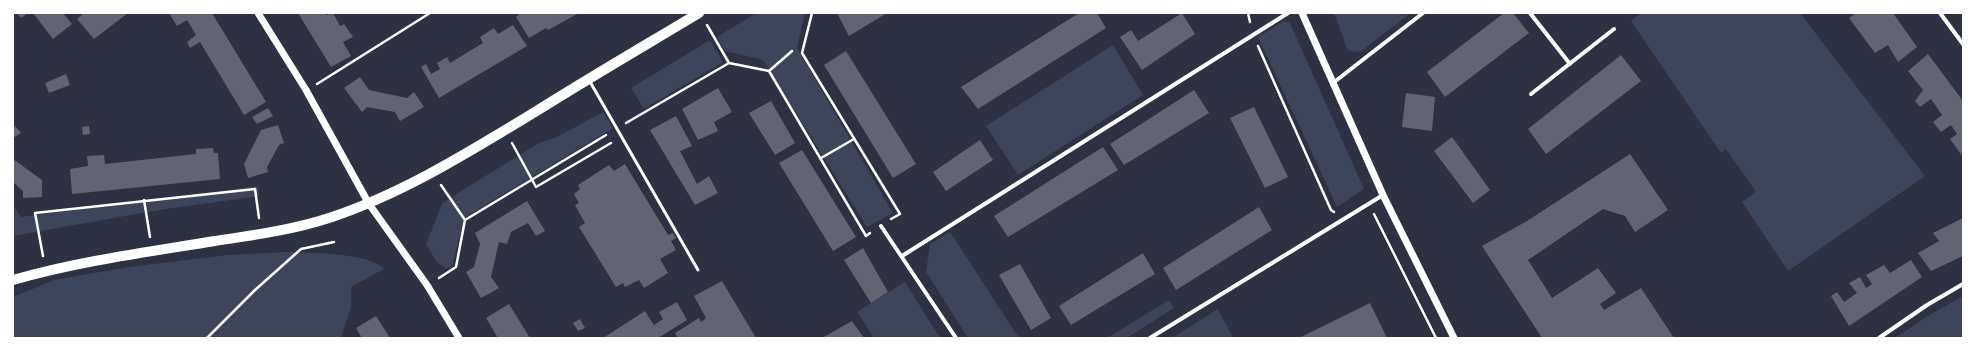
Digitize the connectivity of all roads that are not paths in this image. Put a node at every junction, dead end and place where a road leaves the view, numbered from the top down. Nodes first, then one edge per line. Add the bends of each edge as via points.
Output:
1 (258, 13) edge
2 (1288, 13) edge
3 (1302, 13) edge
4 (1423, 13) edge
5 (1530, 13) edge
6 (1940, 13) edge
7 (701, 16) edge
8 (1614, 29) dead end
9 (1963, 44) edge
10 (1570, 64) junction
11 (588, 79) junction
12 (1333, 83) junction
13 (1531, 94) dead end
14 (1383, 195) junction
15 (369, 204) junction
16 (881, 226) road end
17 (902, 256) junction
18 (698, 270) dead end
19 (13, 280) edge
20 (1963, 284) edge
21 (459, 338) edge
22 (956, 338) edge
23 (1150, 338) edge
24 (1454, 338) edge
25 (1879, 338) edge

1 - 15 street via 306,90
2 - 17 street
3 - 12 street
4 - 12 street
5 - 10 street
6 - 9 street
7 - 11 main road
8 - 10 street
10 - 13 street
11 - 15 main road via 432,172
11 - 18 lane
12 - 14 street
14 - 23 street
14 - 24 street
15 - 19 main road via 327,218 262,234 46,270
15 - 21 street via 427,285
16 - 17 street
17 - 22 street
20 - 25 street

